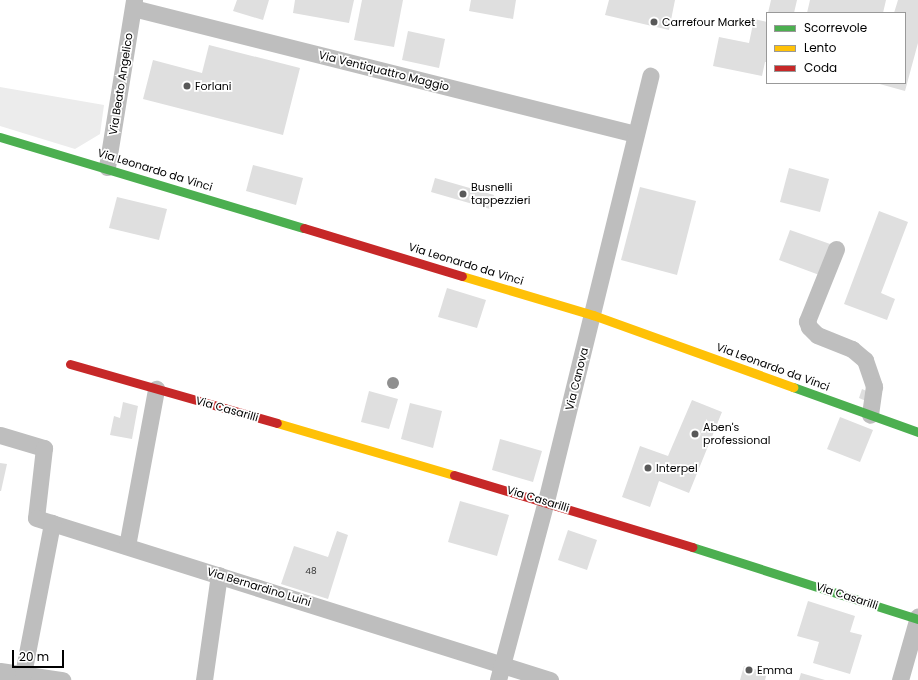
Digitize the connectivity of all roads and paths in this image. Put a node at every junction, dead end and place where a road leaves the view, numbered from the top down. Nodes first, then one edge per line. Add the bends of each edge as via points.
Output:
1 (134, 4) edge
2 (650, 76) dead end
3 (635, 134) junction
4 (0, 137) edge
5 (107, 167) junction
6 (836, 249) dead end
7 (593, 315) junction
8 (70, 364) dead end
9 (156, 389) junction
10 (870, 415) junction
11 (918, 432) edge
12 (0, 436) edge
13 (546, 501) junction
14 (52, 523) junction
15 (127, 546) junction
16 (219, 575) junction
17 (918, 618) edge
18 (503, 663) junction
19 (0, 671) edge
20 (23, 674) junction
21 (62, 680) edge
22 (204, 680) edge
23 (498, 680) edge
24 (550, 680) edge
25 (900, 680) edge

1 - 3 street, Via Ventiquattro Maggio
1 - 5 street, Via Beato Angelico
2 - 3 street, Via Canova
3 - 7 street, Via Canova
4 - 5 street, Via Leonardo da Vinci
5 - 7 street, Via Leonardo da Vinci
6 - 10 street via 807,321 808,327 817,334 852,349 865,360 874,386
7 - 10 street, Via Leonardo da Vinci
7 - 13 street, Via Canova
8 - 9 street, Via Casarilli
9 - 13 street, Via Casarilli
9 - 15 street
10 - 11 street, Via Leonardo da Vinci
12 - 14 street, Via Bernardino Luini via 44,448 36,518
13 - 17 street, Via Casarilli
13 - 18 street, Via Canova
14 - 15 street, Via Bernardino Luini
14 - 20 street
15 - 16 street, Via Bernardino Luini
16 - 18 street, Via Bernardino Luini
16 - 22 street
17 - 25 street
18 - 23 street, Via Canova
18 - 24 street, Via Bernardino Luini
19 - 20 street
20 - 21 street

